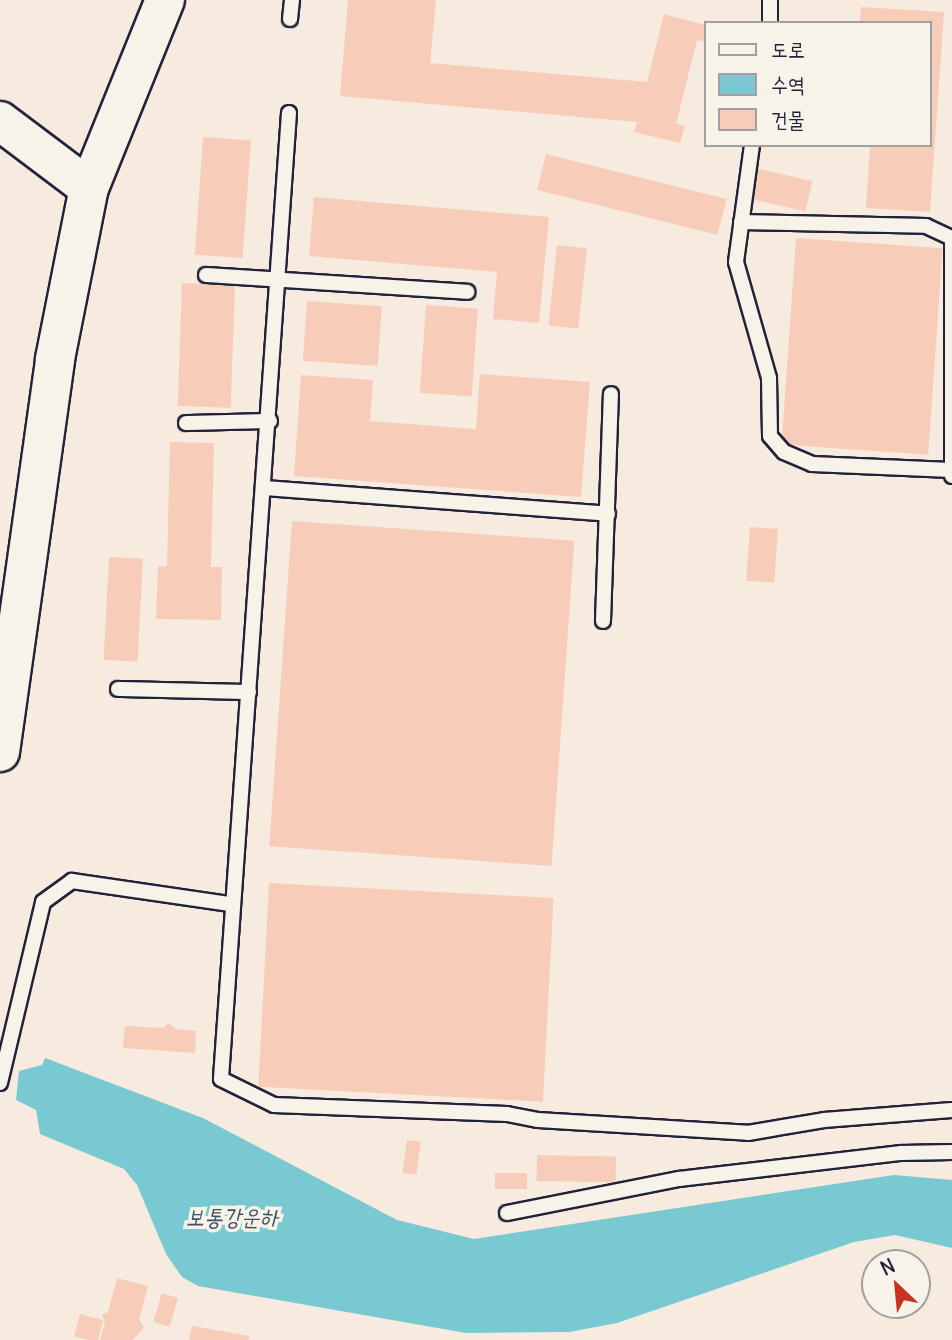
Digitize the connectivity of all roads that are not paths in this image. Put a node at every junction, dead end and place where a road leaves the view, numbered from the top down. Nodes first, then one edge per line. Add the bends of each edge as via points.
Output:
1 (165, 0) edge
2 (292, 0) edge
3 (770, 0) edge
4 (290, 19) dead end
5 (769, 21) edge
6 (289, 113) dead end
7 (0, 121) edge
8 (752, 147) edge
9 (89, 188) junction
10 (741, 222) junction
11 (206, 275) dead end
12 (279, 282) junction
13 (467, 292) dead end
14 (611, 394) dead end
15 (270, 421) junction
16 (186, 423) dead end
17 (951, 470) edge
18 (952, 476) edge
19 (265, 488) junction
20 (608, 514) junction
21 (603, 621) dead end
22 (118, 689) dead end
23 (249, 692) junction
24 (0, 752) edge
25 (230, 904) junction
26 (0, 1083) edge
27 (952, 1110) edge
28 (952, 1152) edge
29 (507, 1213) dead end

1 - 9 main road
2 - 4 lane
3 - 5 lane
6 - 12 lane
7 - 9 main road
8 - 10 lane
9 - 24 main road via 55,359
10 - 17 lane via 736,262 769,378 770,436 784,452 812,464
10 - 17 lane via 926,226 952,238
11 - 12 lane
12 - 13 lane
12 - 15 lane
14 - 20 lane
15 - 16 lane
15 - 19 lane
17 - 18 lane
19 - 20 lane
19 - 23 lane
20 - 21 lane
22 - 23 lane
23 - 25 lane
25 - 26 lane via 72,881 43,902
25 - 27 lane via 221,1079 274,1105 508,1114 538,1120 748,1133 824,1120
28 - 29 lane via 678,1179

